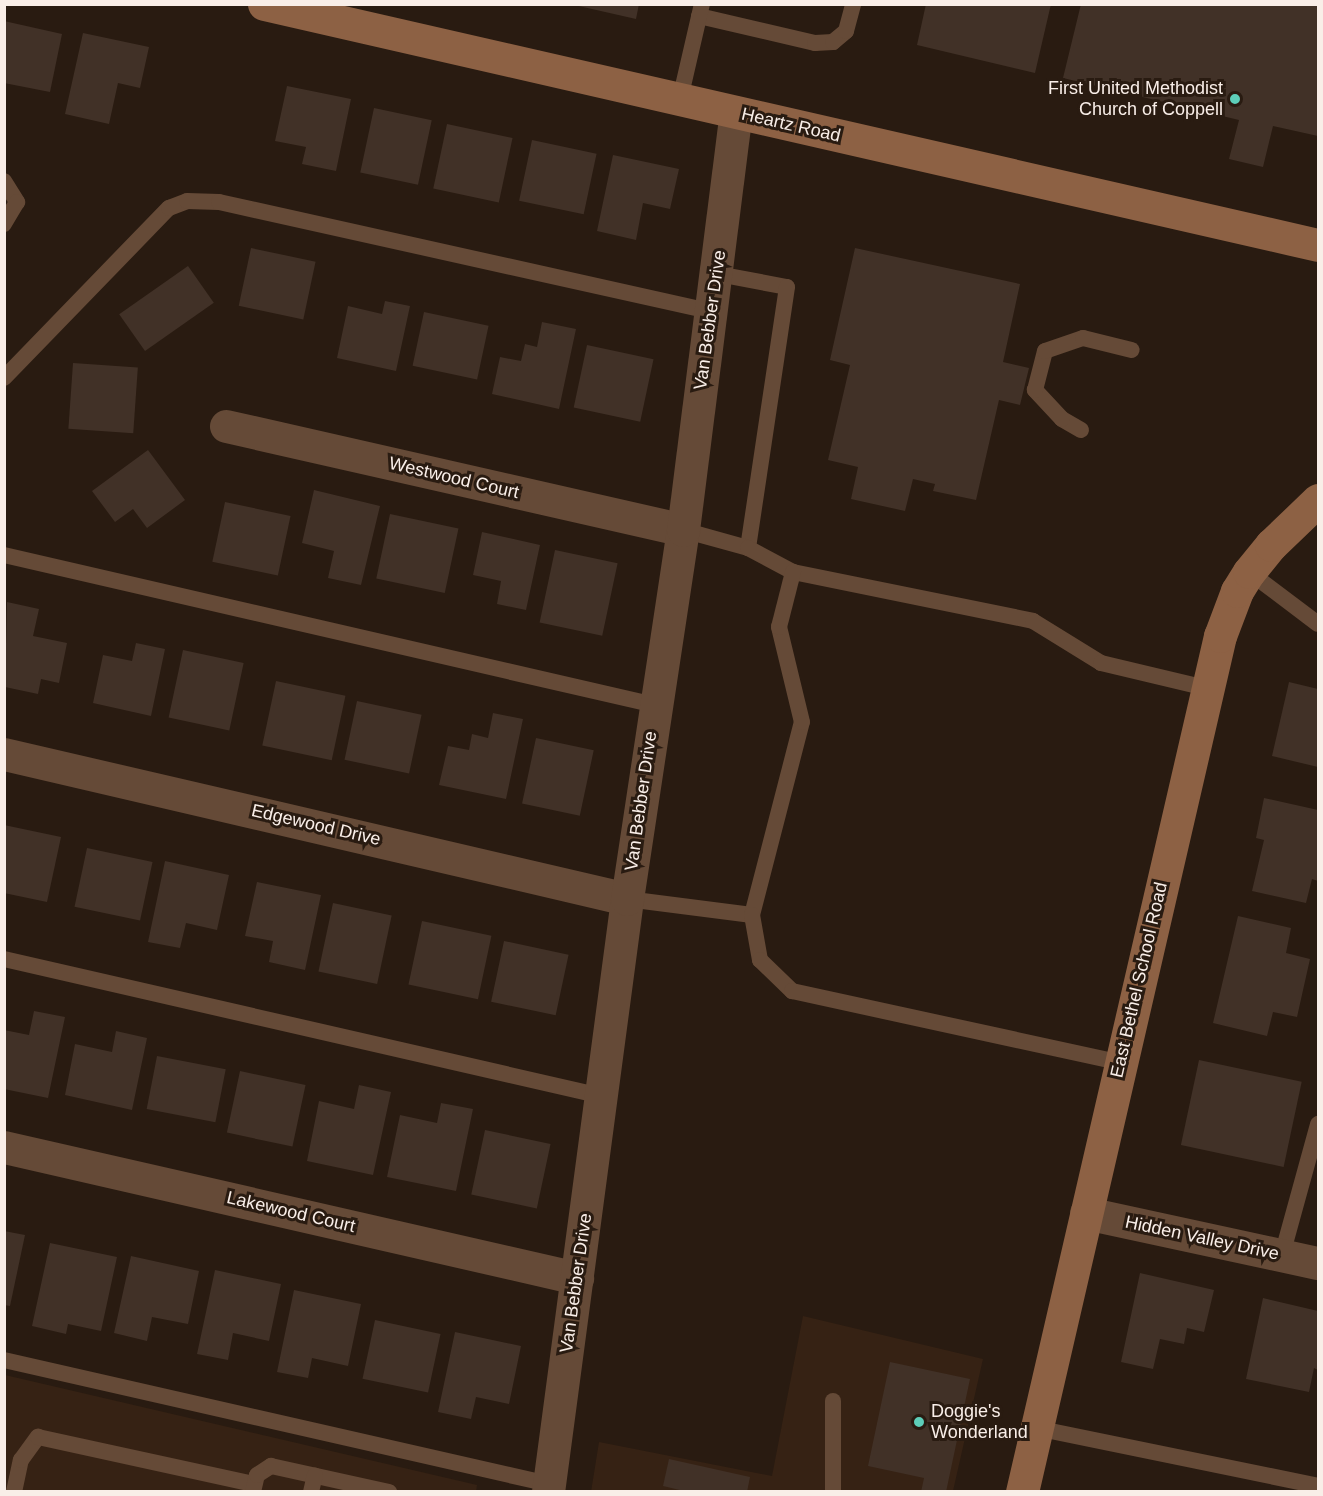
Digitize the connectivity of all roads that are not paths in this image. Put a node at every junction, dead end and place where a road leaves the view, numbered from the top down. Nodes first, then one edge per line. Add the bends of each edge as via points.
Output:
1 (854, 4) edge
2 (268, 5) edge
3 (701, 10) edge
4 (680, 99) junction
5 (736, 112) junction
6 (4, 181) edge
7 (4, 224) edge
8 (1318, 245) edge
9 (718, 274) junction
10 (709, 311) junction
11 (1132, 350) dead end
12 (4, 378) edge
13 (226, 426) dead end
14 (1081, 430) dead end
15 (1318, 500) edge
16 (683, 530) junction
17 (748, 548) junction
18 (4, 555) edge
19 (793, 572) junction
20 (1249, 572) junction
21 (1318, 624) edge
22 (1206, 688) junction
23 (655, 705) junction
24 (4, 754) edge
25 (627, 899) junction
26 (753, 915) junction
27 (4, 959) edge
28 (1121, 1063) junction
29 (601, 1096) junction
30 (1318, 1124) edge
31 (4, 1147) edge
32 (1086, 1213) junction
33 (1282, 1255) junction
34 (1318, 1263) edge
35 (577, 1278) junction
36 (4, 1360) edge
37 (833, 1401) dead end
38 (1036, 1428) junction
39 (313, 1483) edge
40 (1318, 1486) edge
41 (254, 1488) edge
42 (549, 1488) edge
43 (14, 1491) edge
44 (390, 1491) edge
45 (833, 1491) edge
46 (1022, 1491) edge

1 - 3 lane via 846,31 833,42
2 - 4 street, Heartz Road
3 - 4 lane
4 - 5 street, Heartz Road
5 - 8 street, Heartz Road
5 - 9 street, Van Bebber Drive
6 - 7 lane via 17,202
9 - 10 street, Van Bebber Drive
9 - 17 lane via 787,287
10 - 12 lane via 219,202 187,201 169,208
10 - 16 street, Van Bebber Drive
11 - 14 lane via 1083,338 1045,351 1035,390 1062,419
13 - 16 street, Westwood Court
15 - 20 street, East Bethel School Road via 1271,544
16 - 17 lane
16 - 23 street, Van Bebber Drive
17 - 19 lane
18 - 23 lane
19 - 22 lane via 1034,621 1101,663
19 - 26 lane via 779,627 802,722
20 - 21 lane
20 - 22 street, East Bethel School Road via 1220,636
22 - 28 street, East Bethel School Road
23 - 25 street, Van Bebber Drive
24 - 25 street, Edgewood Drive
25 - 26 lane
25 - 29 street, Van Bebber Drive
26 - 28 lane via 760,960 792,991
27 - 29 lane
28 - 32 street, East Bethel School Road
29 - 35 street, Van Bebber Drive
30 - 33 lane
31 - 35 street, Lakewood Court
32 - 33 street, Hidden Valley Drive
32 - 38 street, East Bethel School Road
33 - 34 street, Hidden Valley Drive
35 - 42 street, Van Bebber Drive
36 - 42 lane
37 - 45 lane
38 - 40 lane
38 - 46 street, East Bethel School Road
39 - 41 lane via 271,1466 257,1475
39 - 44 lane
41 - 43 lane via 38,1437 21,1460

